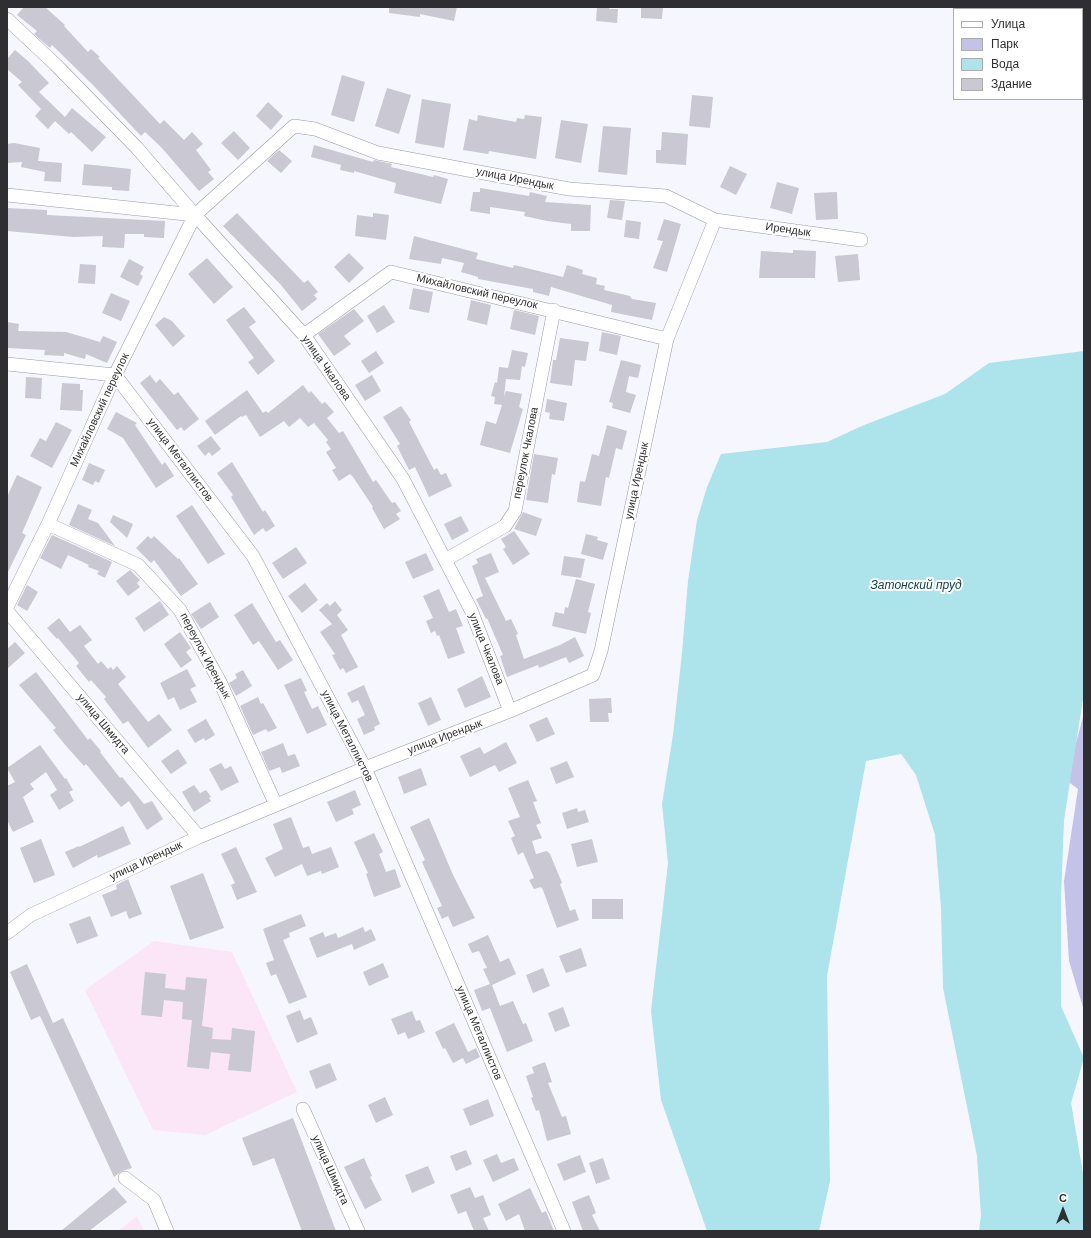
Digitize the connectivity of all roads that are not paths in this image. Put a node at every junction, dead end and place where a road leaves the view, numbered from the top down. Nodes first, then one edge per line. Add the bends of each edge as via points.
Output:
1 (7, 19) edge
2 (7, 195) edge
3 (195, 215) junction
4 (715, 220) junction
5 (861, 240) dead end
6 (554, 310) junction
7 (304, 335) junction
8 (667, 338) junction
9 (7, 364) edge
10 (115, 374) junction
11 (48, 524) junction
12 (445, 560) junction
13 (7, 608) edge
14 (7, 611) edge
15 (510, 711) junction
16 (365, 768) junction
17 (276, 805) junction
18 (199, 836) junction
19 (7, 933) edge
20 (303, 1109) dead end
21 (125, 1178) dead end
22 (167, 1231) edge
23 (358, 1231) edge
24 (564, 1231) edge

1 - 3 street, улица Чкалова via 137,148
2 - 3 street
3 - 4 street, улица Ирендык via 294,126 315,129 378,153 538,184 569,189 666,196
3 - 7 street, улица Чкалова
3 - 10 street, Михайловский переулок
4 - 5 street, Ирендык
4 - 8 street, улица Ирендык
6 - 7 street, Михайловский переулок via 391,272
6 - 8 street, Михайловский переулок
6 - 12 street, переулок Чкалова via 515,511 505,526
7 - 12 street, улица Чкалова via 404,478
8 - 15 street, улица Ирендык via 601,651 593,675
9 - 10 street
10 - 11 street, Михайловский переулок
10 - 16 street, улица Металлистов via 253,556
11 - 13 street, Михайловский переулок
11 - 17 street, переулок Ирендык via 138,565 180,610 220,682
12 - 15 street, улица Чкалова via 471,610
14 - 18 street, улица Шмидта
15 - 16 street, улица Ирендык
16 - 17 street, улица Ирендык
16 - 24 street, улица Металлистов
17 - 18 street, улица Ирендык
18 - 19 street, улица Ирендык via 31,915
20 - 23 street, улица Шмидта
21 - 22 street via 154,1200

